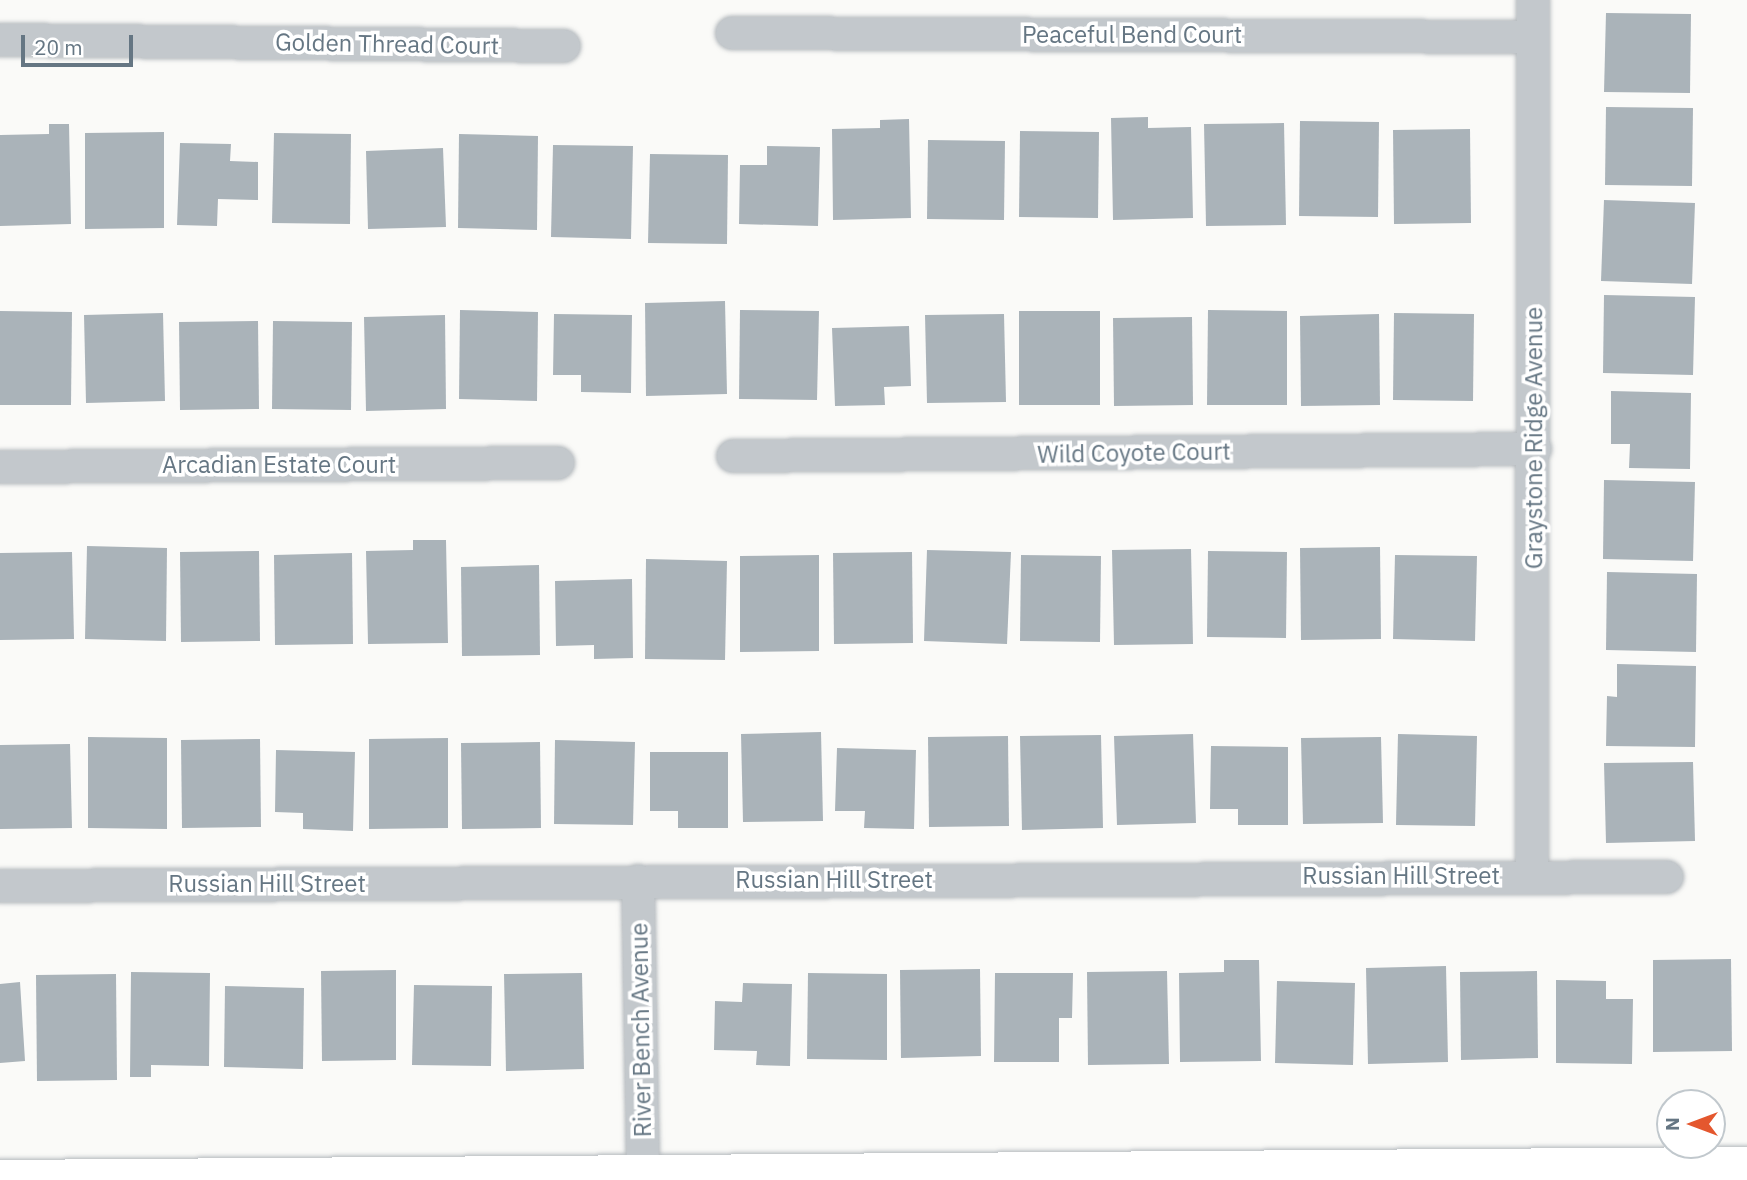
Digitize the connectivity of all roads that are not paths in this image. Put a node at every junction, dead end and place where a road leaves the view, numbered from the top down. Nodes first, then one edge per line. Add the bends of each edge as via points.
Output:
1 (1533, 0) edge
2 (732, 33) dead end
3 (1533, 37) junction
4 (0, 40) edge
5 (564, 46) dead end
6 (1535, 449) junction
7 (733, 456) dead end
8 (558, 463) dead end
9 (0, 467) edge
10 (1532, 876) junction
11 (1667, 877) dead end
12 (638, 881) junction
13 (0, 886) edge
14 (1747, 1166) edge
15 (643, 1177) edge
16 (0, 1179) edge

1 - 3 street, Graystone Ridge Avenue
2 - 3 street, Peaceful Bend Court
3 - 6 street, Graystone Ridge Avenue
4 - 5 street, Golden Thread Court
6 - 7 street, Wild Coyote Court
6 - 10 street, Graystone Ridge Avenue
8 - 9 street, Arcadian Estate Court
10 - 11 street, Russian Hill Street
10 - 12 street, Russian Hill Street
12 - 13 street, Russian Hill Street
12 - 15 street, River Bench Avenue
14 - 15 main road
15 - 16 main road

